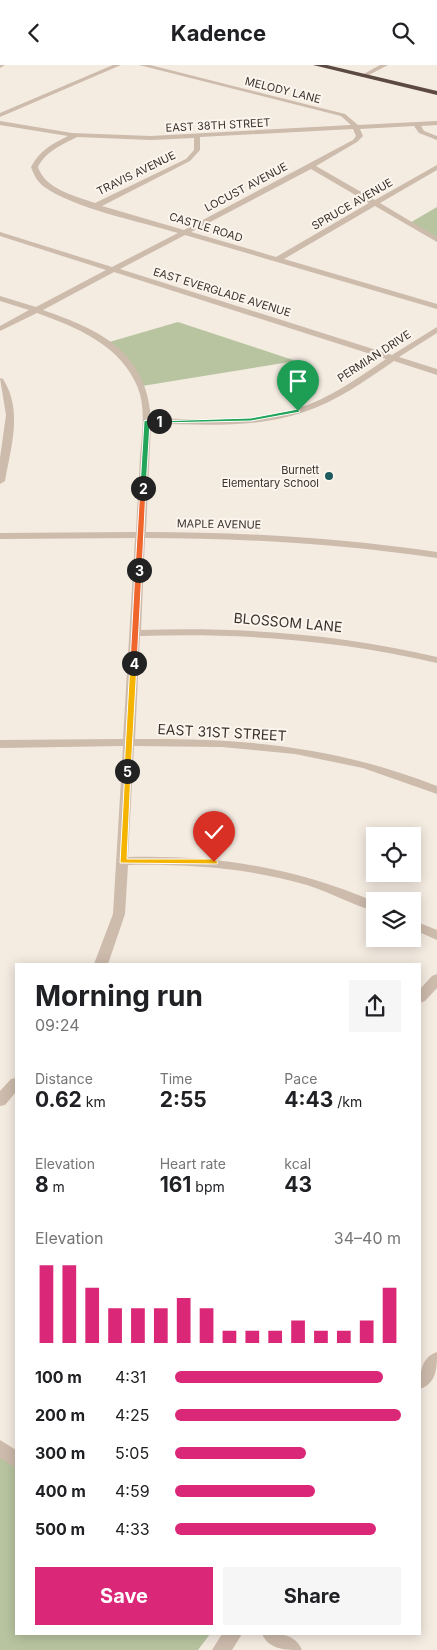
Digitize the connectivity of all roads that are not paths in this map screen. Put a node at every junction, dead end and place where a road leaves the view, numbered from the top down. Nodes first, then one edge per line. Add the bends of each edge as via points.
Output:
1 (118, 65) edge
2 (142, 65) edge
3 (317, 65) edge
4 (385, 65) edge
5 (363, 76) junction
6 (437, 93) edge
7 (0, 115) edge
8 (0, 123) edge
9 (437, 123) edge
10 (416, 124) junction
11 (356, 127) junction
12 (76, 135) junction
13 (197, 136) junction
14 (437, 138) edge
15 (311, 165) junction
16 (437, 167) edge
17 (374, 204) junction
18 (96, 206) junction
19 (184, 232) junction
20 (0, 234) edge
21 (437, 240) edge
22 (277, 260) junction
23 (113, 270) junction
24 (0, 298) edge
25 (437, 307) edge
26 (36, 310) junction
27 (0, 329) edge
28 (437, 330) edge
29 (393, 358) junction
30 (437, 372) edge
31 (0, 381) edge
32 (147, 421) junction
33 (0, 481) edge
34 (0, 536) edge
35 (140, 536) junction
36 (437, 555) edge
37 (135, 633) junction
38 (437, 660) edge
39 (0, 744) edge
40 (129, 744) junction
41 (437, 790) edge
42 (123, 861) junction
43 (366, 903) edge
44 (421, 928) edge
45 (437, 935) edge
46 (101, 963) edge
47 (437, 979) edge
48 (421, 997) edge
49 (15, 1084) edge
50 (0, 1101) edge
51 (437, 1359) edge
52 (421, 1381) edge
53 (233, 1635) edge
54 (271, 1635) edge
55 (221, 1650) edge
56 (293, 1650) edge

1 - 7 street
2 - 11 street, MELODY LANE via 336,113 348,118
3 - 5 highway
4 - 5 street
5 - 6 highway
8 - 12 street, EAST 38TH STREET
9 - 10 street, EAST 38TH STREET
10 - 11 street, EAST 38TH STREET
10 - 14 street via 421,132
11 - 13 street, EAST 38TH STREET
11 - 15 street, LOCUST AVENUE via 360,136 355,141
12 - 13 street, EAST 38TH STREET via 134,138
12 - 18 street, CASTLE ROAD via 42,153 34,171 52,190
13 - 18 street, TRAVIS AVENUE via 197,150 188,160
15 - 17 street
15 - 19 street, LOCUST AVENUE
16 - 17 street, SPRUCE AVENUE
17 - 21 street
17 - 22 street, SPRUCE AVENUE
18 - 19 street, CASTLE ROAD
19 - 22 street, CASTLE ROAD
19 - 23 street, LOCUST AVENUE
20 - 23 street, EAST EVERGLADE AVENUE
22 - 25 street, CASTLE ROAD
23 - 26 street, LOCUST AVENUE
23 - 29 street, EAST EVERGLADE AVENUE
24 - 26 street
26 - 27 street, LOCUST AVENUE
26 - 32 street via 90,333 124,358 142,386
28 - 29 street, PERMIAN DRIVE
29 - 30 street, EAST EVERGLADE AVENUE
29 - 32 street, PERMIAN DRIVE via 335,396 298,411 251,420
31 - 33 street via 11,404
32 - 35 street
34 - 35 street, MAPLE AVENUE
35 - 36 street, MAPLE AVENUE via 288,538 374,545
35 - 37 street
37 - 38 street, BLOSSOM LANE via 308,636 381,647
37 - 40 street
39 - 40 street, EAST 31ST STREET
40 - 41 street, EAST 31ST STREET via 247,746 296,751 356,763
40 - 42 street
42 - 43 street via 181,860 271,870
42 - 46 street via 119,913
44 - 45 street
47 - 48 street
49 - 50 street
51 - 52 street
53 - 55 street
54 - 56 street

